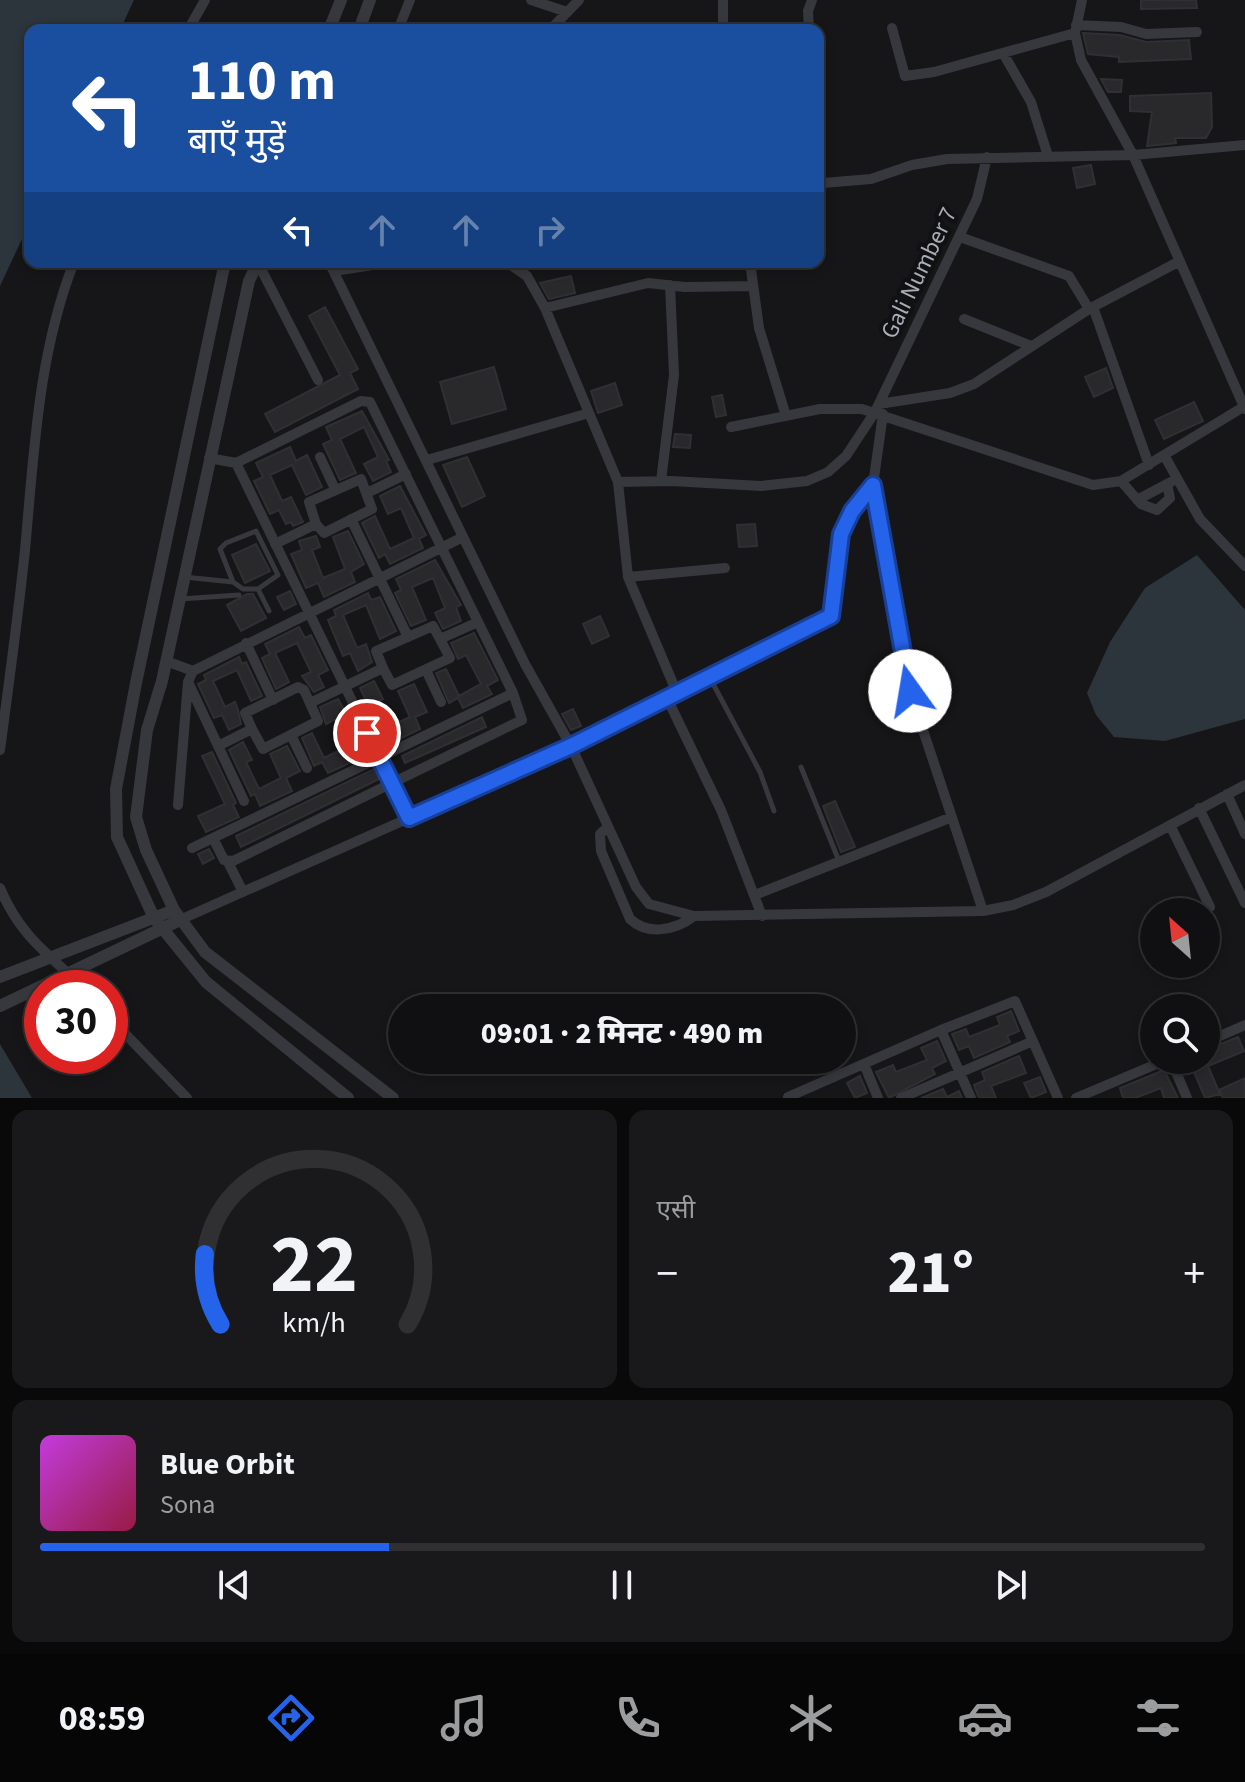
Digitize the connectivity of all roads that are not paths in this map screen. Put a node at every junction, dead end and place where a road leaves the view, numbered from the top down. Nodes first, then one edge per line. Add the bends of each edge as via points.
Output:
1 (205, 0) edge
2 (341, 0) edge
3 (370, 0) edge
4 (410, 0) edge
5 (531, 0) edge
6 (579, 0) edge
7 (723, 0) edge
8 (812, 0) edge
9 (1082, 0) edge
10 (567, 12) junction
11 (191, 24) edge
12 (331, 24) edge
13 (361, 24) edge
14 (400, 24) edge
15 (556, 24) edge
16 (723, 24) edge
17 (809, 24) edge
18 (892, 28) dead end
19 (1075, 29) junction
20 (1197, 32) dead end
21 (1003, 53) junction
22 (1245, 145) edge
23 (1133, 155) junction
24 (1048, 156) junction
25 (987, 157) junction
26 (824, 183) edge
27 (960, 237) junction
28 (1180, 261) junction
29 (72, 268) edge
30 (224, 268) edge
31 (256, 268) edge
32 (261, 268) edge
33 (332, 268) edge
34 (515, 268) edge
35 (751, 268) edge
36 (670, 285) junction
37 (753, 286) junction
38 (545, 308) junction
39 (1091, 308) junction
40 (964, 319) dead end
41 (1031, 346) junction
42 (318, 380) dead end
43 (1245, 407) edge
44 (879, 410) junction
45 (589, 413) junction
46 (786, 416) junction
47 (731, 427) dead end
48 (1164, 455) junction
49 (320, 457) dead end
50 (209, 458) junction
51 (427, 460) junction
52 (236, 463) junction
53 (1149, 465) junction
54 (406, 474) junction
55 (661, 481) junction
56 (1121, 481) junction
57 (1172, 481) junction
58 (618, 482) junction
59 (873, 485) junction
60 (335, 489) junction
61 (367, 493) junction
62 (1137, 500) junction
63 (351, 519) junction
64 (316, 524) junction
65 (463, 537) junction
66 (275, 544) junction
67 (442, 547) junction
68 (1245, 566) edge
69 (725, 568) dead end
70 (183, 577) junction
71 (380, 577) junction
72 (628, 577) junction
73 (233, 582) junction
74 (258, 589) junction
75 (239, 595) dead end
76 (179, 599) junction
77 (269, 611) dead end
78 (308, 612) junction
79 (478, 622) junction
80 (408, 637) junction
81 (440, 639) junction
82 (246, 643) junction
83 (166, 661) junction
84 (383, 668) junction
85 (426, 670) junction
86 (193, 671) junction
87 (710, 677) junction
88 (188, 682) junction
89 (344, 686) junction
90 (513, 693) junction
91 (672, 695) junction
92 (273, 700) junction
93 (441, 702) dead end
94 (310, 703) junction
95 (252, 729) junction
96 (291, 735) junction
97 (218, 746) junction
98 (571, 746) junction
99 (0, 750) edge
100 (379, 756) junction
101 (801, 767) dead end
102 (307, 768) dead end
103 (392, 783) junction
104 (1245, 785) edge
105 (1227, 794) junction
106 (244, 801) dead end
107 (178, 805) dead end
108 (1199, 808) junction
109 (774, 811) dead end
110 (952, 817) junction
111 (409, 818) junction
112 (1170, 825) junction
113 (608, 827) junction
114 (1245, 834) edge
115 (213, 838) junction
116 (192, 848) dead end
117 (228, 862) junction
118 (840, 862) junction
119 (0, 888) edge
120 (243, 892) junction
121 (755, 895) junction
122 (1206, 898) edge
123 (1245, 903) edge
124 (983, 911) junction
125 (178, 915) junction
126 (694, 916) junction
127 (762, 916) junction
128 (158, 924) junction
129 (49, 957) junction
130 (64, 970) edge
131 (76, 970) edge
132 (0, 977) edge
133 (24, 995) edge
134 (0, 1006) edge
135 (1245, 1025) edge
136 (941, 1030) junction
137 (1220, 1036) edge
138 (128, 1037) edge
139 (1033, 1041) junction
140 (864, 1064) junction
141 (960, 1073) junction
142 (1140, 1073) edge
143 (1175, 1074) edge
144 (1097, 1094) edge
145 (187, 1098) edge
146 (348, 1098) edge
147 (393, 1098) edge
148 (787, 1098) edge
149 (878, 1098) edge
150 (901, 1098) edge
151 (971, 1098) edge
152 (1058, 1098) edge
153 (1076, 1098) edge
154 (1187, 1098) edge

1 - 11 street
2 - 12 street
3 - 13 street
4 - 14 street
5 - 10 street
6 - 10 street
7 - 16 street
8 - 17 street
9 - 19 street
10 - 15 street
18 - 21 street via 905,76
19 - 20 street
19 - 21 street
19 - 23 street via 1081,60
21 - 24 street via 1031,102
22 - 23 street
23 - 24 street
23 - 28 street
24 - 25 street
25 - 26 street via 928,162 871,179
25 - 27 street, Gali Number 7
27 - 39 street via 1069,276
27 - 44 street, Gali Number 7
28 - 39 street
28 - 43 street
29 - 99 street via 49,342 37,418
30 - 128 street via 116,789 117,837
31 - 50 street
32 - 42 street
33 - 51 street
34 - 38 street via 527,276
35 - 37 street
36 - 37 street
36 - 38 street via 638,284
36 - 55 street via 674,375
37 - 46 street via 759,328
38 - 45 street
39 - 41 street
39 - 53 street
40 - 41 street
41 - 44 street via 974,384
43 - 48 street
44 - 46 street via 820,409
44 - 55 street via 846,456 807,481 761,486
44 - 56 street via 1093,485
44 - 59 street
45 - 51 street
45 - 58 street
46 - 47 street
48 - 53 street
48 - 57 street
49 - 60 street
50 - 52 street
50 - 70 street
51 - 65 street
52 - 54 street via 365,400
52 - 66 street
53 - 56 street
54 - 61 street
54 - 67 street
55 - 58 street
56 - 62 street
57 - 62 street
57 - 62 street via 1170,498 1162,508 1150,509
57 - 68 street
58 - 72 street
59 - 87 street via 841,534 831,616
59 - 110 street via 902,659
60 - 61 street via 359,479
60 - 64 street via 308,503
61 - 63 street via 372,509
63 - 64 street via 322,533
63 - 71 street
64 - 66 street
65 - 67 street
65 - 98 street
66 - 78 street
67 - 71 street
67 - 79 street
69 - 72 street
70 - 73 lane
70 - 76 street
71 - 78 street
71 - 80 street
72 - 91 street
73 - 74 lane via 243,589
73 - 74 lane via 220,549 256,531 278,575
74 - 77 lane
75 - 76 lane
76 - 83 street
78 - 82 street
78 - 89 street
79 - 81 street
79 - 90 street
80 - 81 street via 433,626
80 - 84 street via 376,651
81 - 85 street via 450,659
82 - 86 street
82 - 92 street
83 - 86 street
83 - 125 street via 147,730 136,817
84 - 85 street via 392,685
84 - 89 street
85 - 93 street
86 - 88 street
87 - 91 street
87 - 109 lane via 760,772
88 - 97 street
88 - 107 street
89 - 94 street
89 - 100 street
90 - 100 street
90 - 103 street via 522,720
91 - 98 street
91 - 121 street
92 - 94 street via 298,687
92 - 95 street via 245,713
94 - 96 street via 318,722
95 - 96 street via 263,749
95 - 97 street
96 - 102 street
97 - 106 street
98 - 111 street
98 - 113 street
100 - 103 street
100 - 115 street
101 - 118 lane
103 - 111 street
103 - 117 street
104 - 105 street
105 - 108 street
105 - 114 street
108 - 112 street
108 - 123 street
110 - 118 street
110 - 124 street
111 - 120 street
112 - 122 street
112 - 124 street via 1046,892
113 - 126 street via 641,897
113 - 126 street via 600,834 601,851 630,919 638,926 664,929
115 - 116 street
115 - 117 street
117 - 120 street
118 - 121 street
119 - 129 street via 20,927
120 - 125 street
121 - 127 street
124 - 127 street
125 - 128 street
125 - 147 street via 205,952
126 - 127 street
128 - 129 street
128 - 131 street
128 - 146 street via 206,982
129 - 130 street
129 - 132 street
133 - 134 street
135 - 137 street
136 - 139 street via 1013,1001
136 - 140 street
136 - 141 street
138 - 145 street
139 - 141 street
139 - 152 street
140 - 148 street
140 - 149 street
141 - 150 street
141 - 151 street
142 - 144 street
143 - 154 street
144 - 153 street

